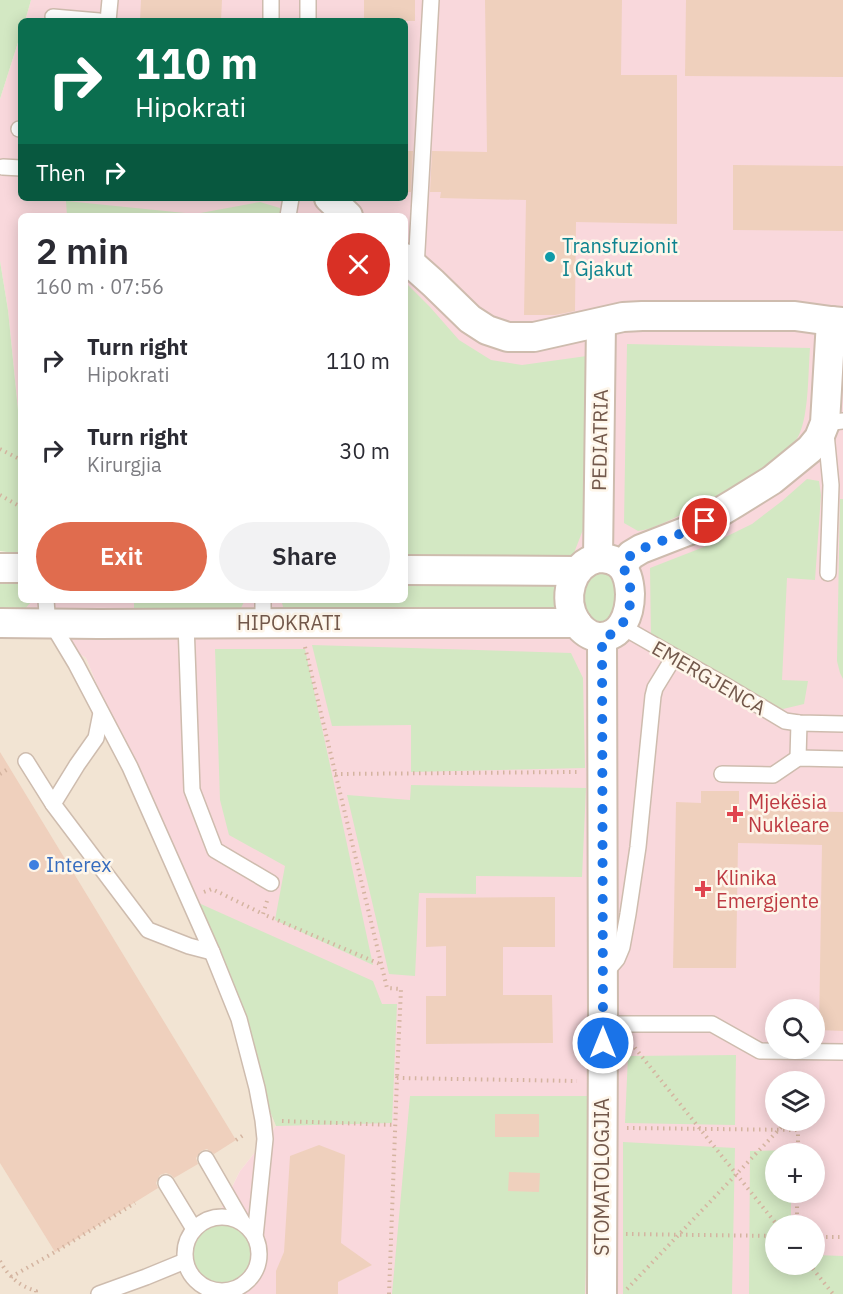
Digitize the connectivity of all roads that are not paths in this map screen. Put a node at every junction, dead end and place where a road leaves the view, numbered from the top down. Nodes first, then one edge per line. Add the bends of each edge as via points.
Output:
1 (111, 0) edge
2 (272, 0) edge
3 (308, 0) edge
4 (431, 0) edge
5 (53, 17) dead end
6 (64, 18) edge
7 (108, 18) edge
8 (271, 18) edge
9 (308, 18) edge
10 (3, 167) dead end
11 (18, 168) edge
12 (332, 201) edge
13 (345, 213) edge
14 (410, 263) edge
15 (837, 321) edge
16 (601, 323) junction
17 (834, 422) edge
18 (837, 485) edge
19 (599, 565) junction
20 (0, 568) edge
21 (18, 568) edge
22 (408, 570) edge
23 (828, 573) dead end
24 (263, 611) edge
25 (49, 612) edge
26 (0, 623) edge
27 (186, 623) junction
28 (577, 623) junction
29 (612, 632) junction
30 (674, 657) junction
31 (101, 712) junction
32 (799, 723) junction
33 (843, 724) edge
34 (798, 758) junction
35 (843, 759) edge
36 (26, 761) dead end
37 (722, 774) dead end
38 (53, 804) junction
39 (272, 883) road end
40 (212, 952) junction
41 (603, 976) junction
42 (609, 1024) junction
43 (843, 1052) edge
44 (206, 1159) dead end
45 (166, 1183) dead end
46 (243, 1223) junction
47 (194, 1229) junction
48 (255, 1237) junction
49 (185, 1261) junction
50 (216, 1291) edge
51 (99, 1294) edge
52 (602, 1294) edge

1 - 7 lane
2 - 8 lane
3 - 9 lane
4 - 14 lane
5 - 6 lane
10 - 11 lane
12 - 13 street
14 - 16 street via 470,319 507,337 534,337
15 - 16 street via 795,316 642,316
15 - 17 street
16 - 19 street, PEDIATRIA
17 - 18 lane
17 - 19 street via 810,449 735,503 690,530
18 - 23 lane
19 - 22 street
19 - 28 street via 571,585 571,610
19 - 29 street via 628,578 628,613
20 - 21 street
24 - 27 street, HIPOKRATI
24 - 28 street, HIPOKRATI via 299,623
25 - 26 street, HIPOKRATI
25 - 27 street, HIPOKRATI
25 - 31 lane
27 - 39 lane via 192,790 215,850
28 - 29 street via 595,637
29 - 30 lane, EMERGJENCA
29 - 41 street, STOMATOLOGJIA via 602,772
30 - 32 lane, EMERGJENCA via 784,722
30 - 41 lane via 653,696 638,847 622,947
31 - 38 lane via 96,738
31 - 40 lane via 130,767
32 - 33 lane, EMERGJENCA
32 - 34 lane
34 - 35 lane
34 - 37 lane via 773,774
36 - 38 lane
38 - 40 lane via 147,930
40 - 48 lane via 239,1019 263,1120
41 - 42 street, STOMATOLOGJIA
42 - 43 lane via 712,1024 760,1050
42 - 52 street, STOMATOLOGJIA via 602,1082
44 - 46 lane
45 - 47 lane
46 - 47 lane via 217,1217
46 - 48 lane
47 - 49 lane via 188,1239
48 - 50 lane via 258,1260 248,1280 239,1287
49 - 50 lane via 201,1284
49 - 51 lane

